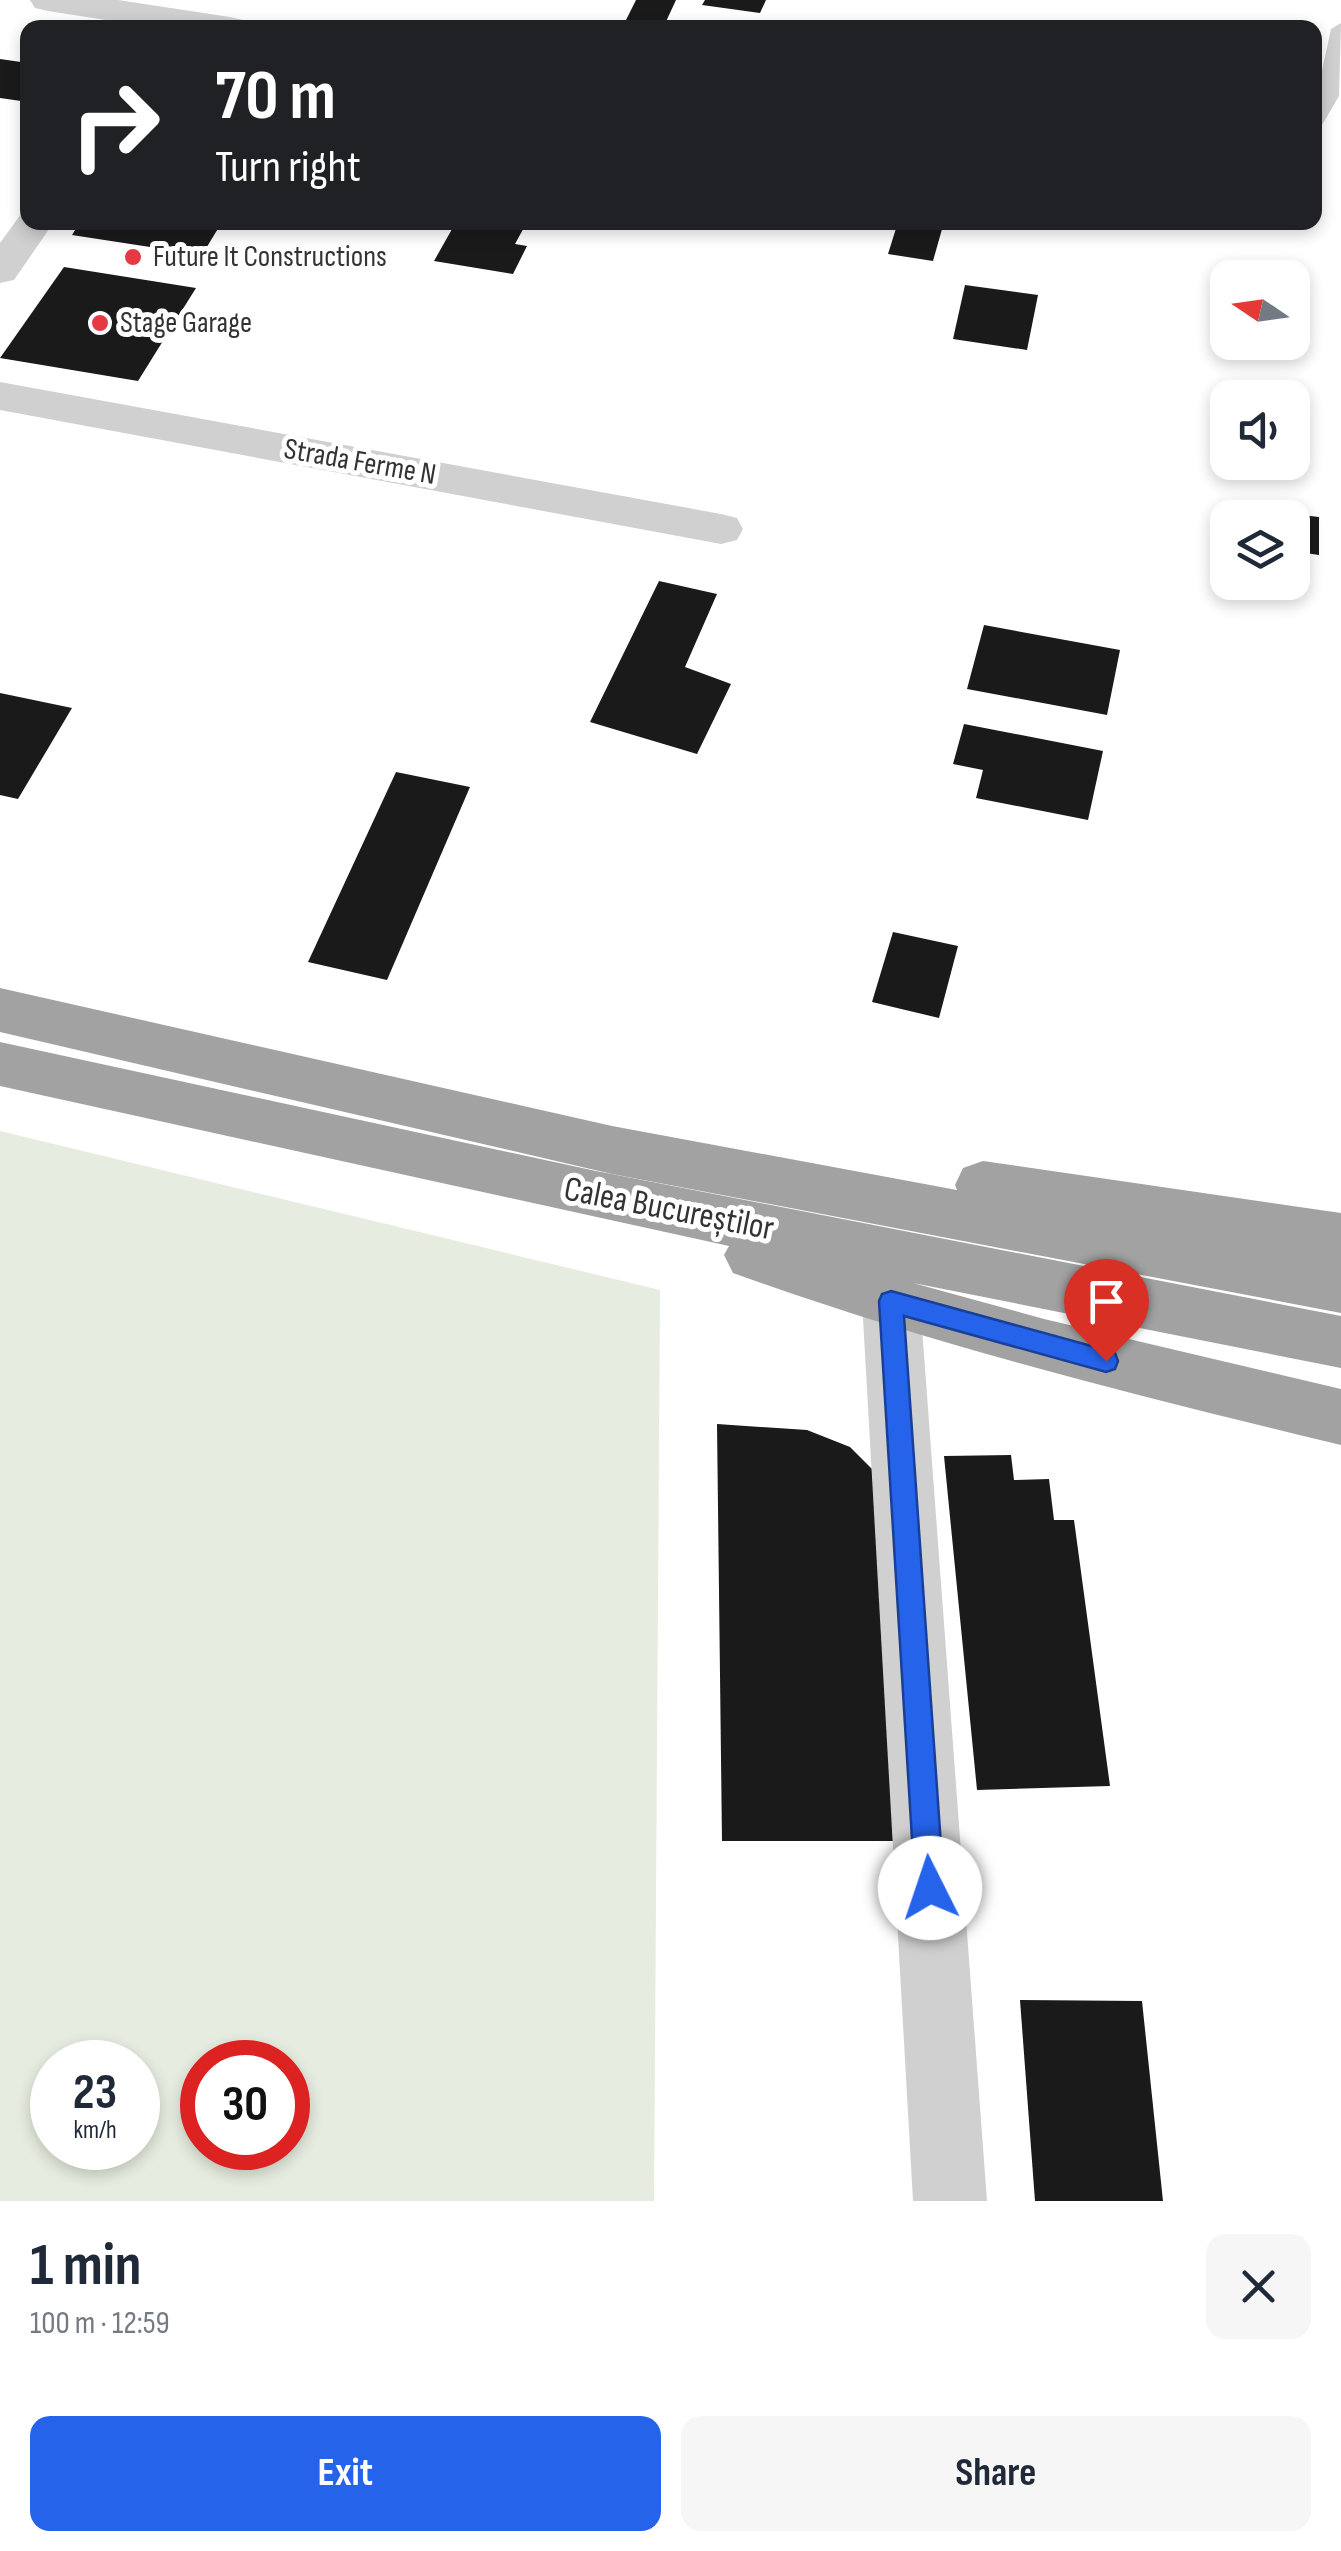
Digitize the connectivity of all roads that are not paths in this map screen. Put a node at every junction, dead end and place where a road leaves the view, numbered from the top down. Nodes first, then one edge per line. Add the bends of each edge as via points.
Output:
1 (48, 0) edge
2 (182, 16) edge
3 (1341, 29) edge
4 (1322, 108) edge
5 (28, 230) edge
6 (0, 271) edge
7 (0, 396) edge
8 (721, 529) dead end
9 (0, 1010) edge
10 (0, 1064) edge
11 (604, 1173) junction
12 (1341, 1238) edge
13 (1341, 1287) edge
14 (891, 1301) junction
15 (1341, 1342) edge
16 (1341, 1416) edge
17 (950, 2201) edge

1 - 2 street
3 - 4 lane
5 - 6 street
7 - 8 street, Strada Ferme N
9 - 11 highway, Calea Bucureștilor
10 - 11 highway, Calea Bucureștilor
11 - 12 highway via 810,1163
11 - 13 highway, Calea Bucureștilor
11 - 14 highway via 780,1265
11 - 15 highway, Calea Bucureștilor
14 - 16 highway
14 - 17 street

